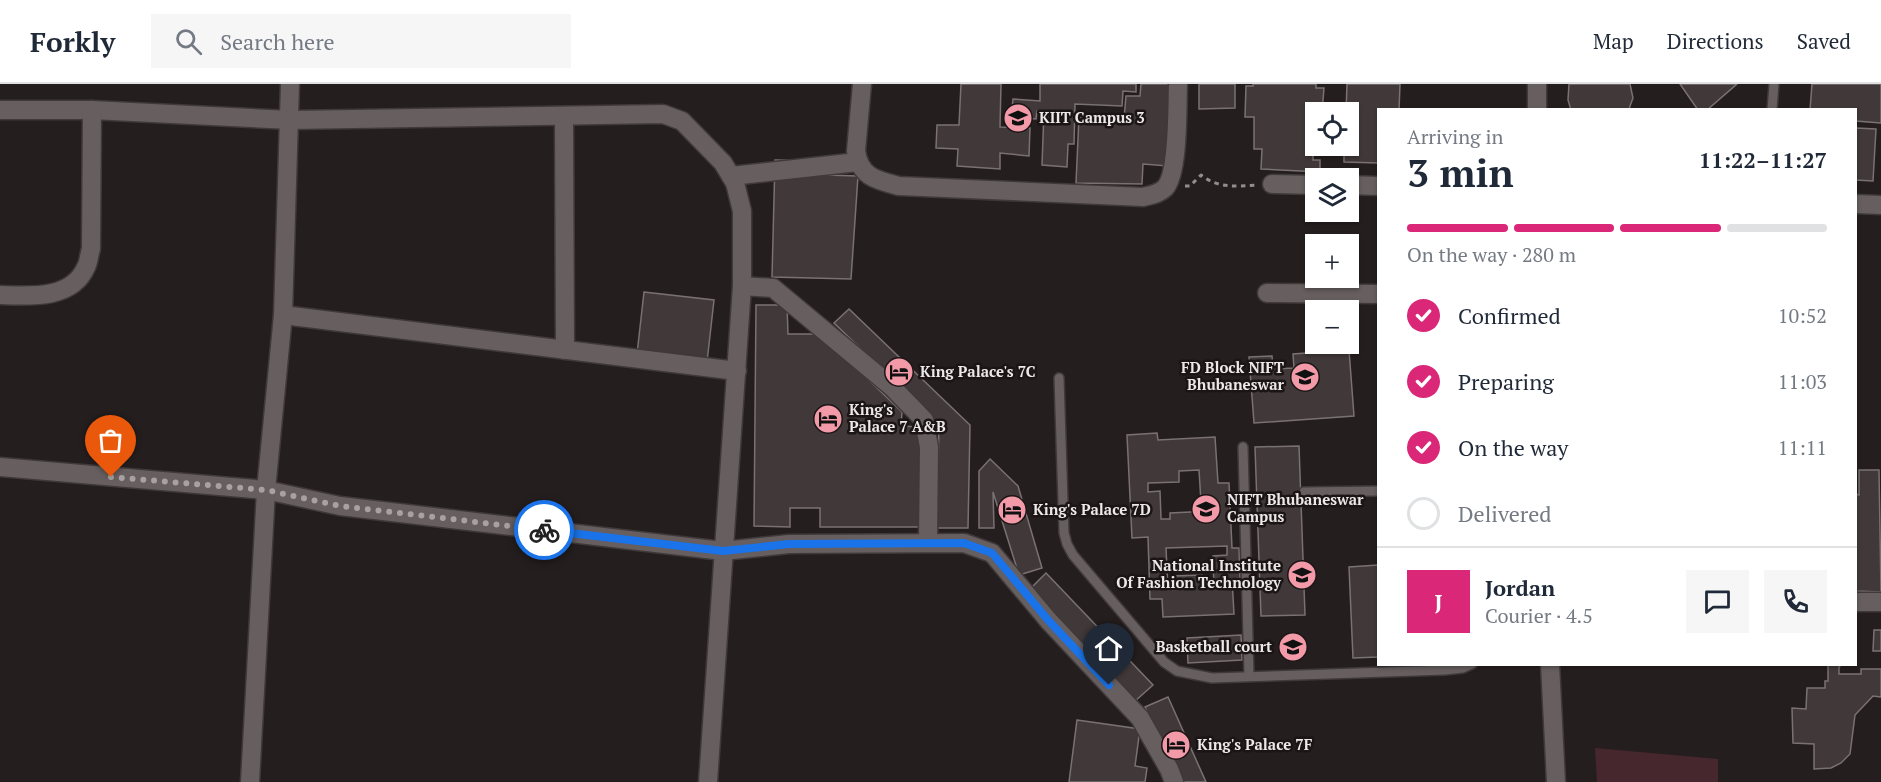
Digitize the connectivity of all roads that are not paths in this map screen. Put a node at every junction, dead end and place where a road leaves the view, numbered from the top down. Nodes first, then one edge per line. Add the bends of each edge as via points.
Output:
1 (290, 84) edge
2 (862, 84) edge
3 (1178, 84) edge
4 (1537, 84) edge
5 (1774, 84) edge
6 (1538, 108) edge
7 (1772, 108) edge
8 (0, 110) edge
9 (92, 110) junction
10 (564, 116) junction
11 (291, 120) junction
12 (858, 162) junction
13 (731, 177) junction
14 (1272, 184) road end
15 (1305, 185) edge
16 (1359, 185) edge
17 (1377, 186) edge
18 (1857, 204) edge
19 (1881, 205) edge
20 (742, 286) junction
21 (1267, 293) dead end
22 (1377, 294) edge
23 (0, 295) edge
24 (283, 315) junction
25 (565, 350) junction
26 (737, 371) junction
27 (1059, 378) dead end
28 (1243, 447) dead end
29 (0, 467) edge
30 (266, 490) junction
31 (1377, 491) edge
32 (1304, 492) dead end
33 (928, 542) junction
34 (723, 551) junction
35 (1857, 602) edge
36 (1881, 602) edge
37 (1468, 666) edge
38 (1550, 666) edge
39 (1249, 676) junction
40 (250, 782) edge
41 (708, 782) edge
42 (1174, 782) edge
43 (1556, 782) edge

1 - 11 street
2 - 12 street
3 - 12 street via 1174,166 1167,186 1143,197 899,186 877,180
4 - 6 street
5 - 7 lane
8 - 9 street
9 - 11 street
9 - 23 street via 91,249 86,268 70,287 38,296
10 - 11 street
10 - 13 street via 663,114 682,121 723,163
10 - 25 street
11 - 24 street
12 - 13 street
13 - 20 street via 742,211
14 - 15 street
16 - 17 street
18 - 19 street
20 - 26 street
20 - 33 street via 773,288 892,387 924,420 929,447
21 - 22 street
24 - 25 street
24 - 30 street
25 - 26 street
26 - 34 street
27 - 39 lane via 1064,533 1073,555 1164,662 1177,671 1212,678
28 - 39 lane
29 - 30 street
30 - 34 street via 340,506
30 - 40 street
31 - 32 lane
33 - 34 street via 789,544
33 - 42 street via 964,543 992,553 1048,620 1140,718
34 - 41 street
35 - 36 street
37 - 39 lane
38 - 43 street

